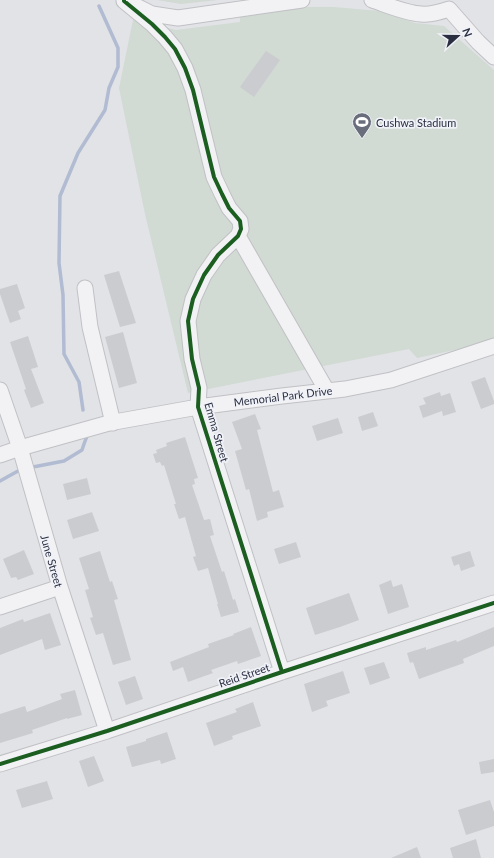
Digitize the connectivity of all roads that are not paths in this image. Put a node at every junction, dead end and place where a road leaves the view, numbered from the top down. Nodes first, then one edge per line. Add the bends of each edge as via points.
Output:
1 (122, 0) edge
2 (302, 0) edge
3 (372, 0) edge
4 (446, 4) edge
5 (494, 57) edge
6 (238, 236) junction
7 (84, 288) dead end
8 (494, 346) edge
9 (0, 390) edge
10 (327, 391) junction
11 (198, 406) junction
12 (113, 422) junction
13 (20, 448) junction
14 (0, 455) edge
15 (60, 587) junction
16 (494, 602) edge
17 (0, 607) edge
18 (282, 672) junction
19 (107, 731) junction
20 (0, 764) edge

1 - 2 street via 152,14 178,18
1 - 6 street via 165,36 185,68 193,90 214,177 240,221 241,229
3 - 4 street via 421,14 436,13
4 - 5 street
6 - 10 street
6 - 11 street, Emma Street via 218,255 204,275 193,299 188,321 192,359 200,388
7 - 12 street via 90,327
8 - 10 street, Memorial Park Drive via 391,380
9 - 13 street, June Street
10 - 11 street, Memorial Park Drive
11 - 12 street, Memorial Park Drive
11 - 18 street, Emma Street
12 - 13 street, Memorial Park Drive
13 - 14 street, Memorial Park Drive
13 - 15 street, June Street
15 - 17 street
15 - 19 street, June Street
16 - 18 street, Reid Street
18 - 19 street, Reid Street
19 - 20 street, Reid Street

